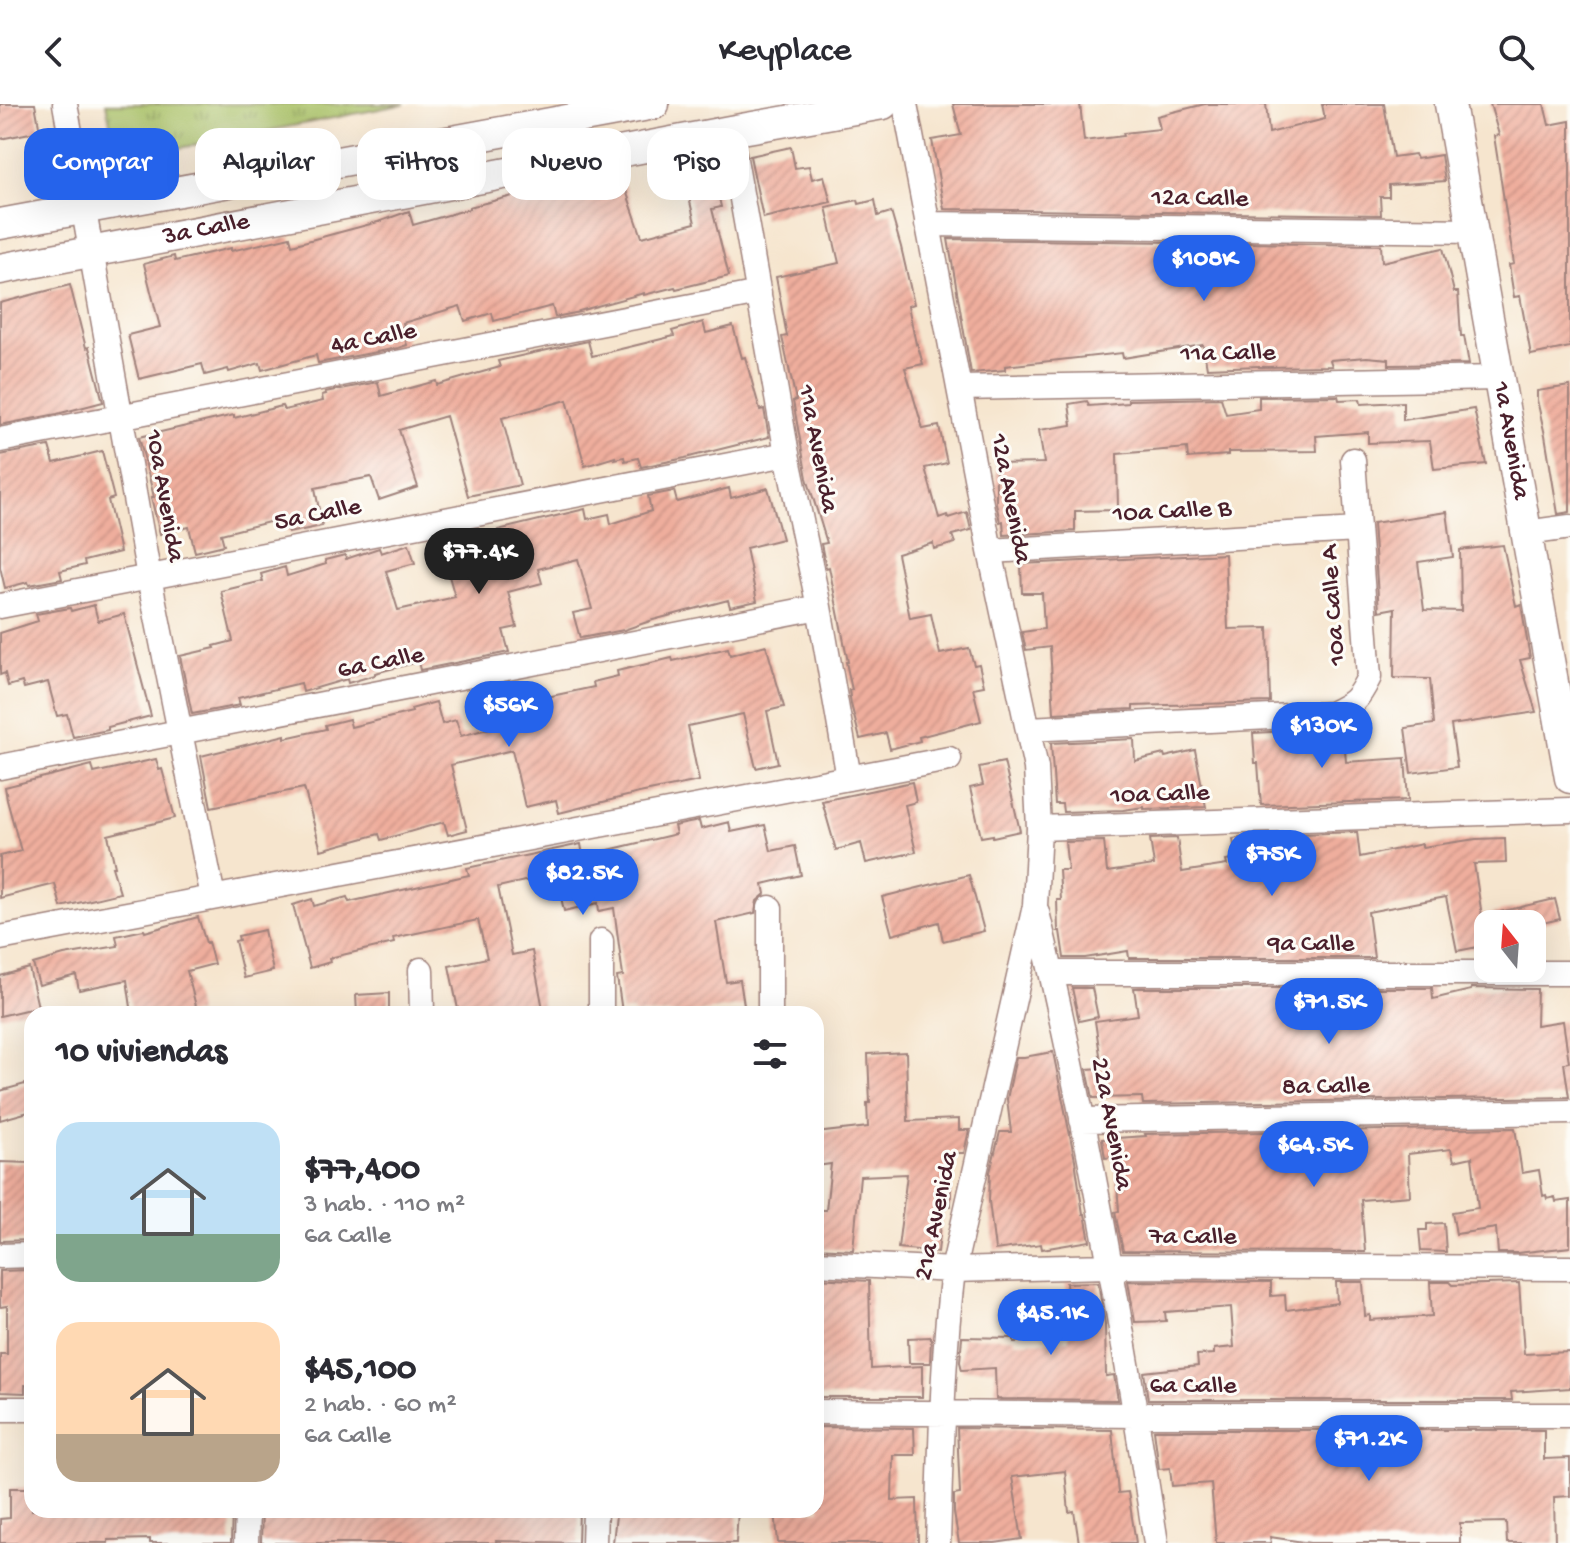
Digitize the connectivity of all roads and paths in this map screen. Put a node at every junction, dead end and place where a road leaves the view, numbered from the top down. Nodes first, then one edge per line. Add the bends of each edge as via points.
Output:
1 (65, 104) edge
2 (654, 104) edge
3 (883, 104) edge
4 (905, 104) edge
5 (1450, 104) edge
6 (747, 128) edge
7 (647, 147) edge
8 (742, 200) edge
9 (83, 208) junction
10 (0, 224) edge
11 (927, 224) junction
12 (1473, 231) junction
13 (90, 252) junction
14 (0, 269) edge
15 (759, 293) junction
16 (1499, 378) junction
17 (959, 388) junction
18 (120, 418) junction
19 (0, 440) edge
20 (787, 454) junction
21 (1353, 460) dead end
22 (1570, 527) edge
23 (1358, 530) junction
24 (1526, 533) junction
25 (990, 551) junction
26 (149, 577) junction
27 (0, 606) edge
28 (819, 607) junction
29 (1028, 729) junction
30 (180, 733) junction
31 (949, 759) dead end
32 (0, 767) edge
33 (849, 778) junction
34 (1570, 778) edge
35 (1570, 810) edge
36 (1039, 828) junction
37 (213, 897) junction
38 (1035, 906) junction
39 (770, 908) dead end
40 (0, 938) edge
41 (601, 941) dead end
42 (421, 970) dead end
43 (1052, 973) junction
44 (1570, 973) edge
45 (422, 1006) edge
46 (601, 1006) edge
47 (770, 1006) edge
48 (1570, 1112) edge
49 (1082, 1120) junction
50 (24, 1255) edge
51 (0, 1256) edge
52 (824, 1263) edge
53 (1109, 1266) junction
54 (1570, 1268) edge
55 (953, 1270) junction
56 (0, 1409) edge
57 (24, 1409) edge
58 (824, 1412) edge
59 (942, 1413) junction
60 (1136, 1415) junction
61 (1570, 1415) edge
62 (247, 1518) edge
63 (595, 1518) edge
64 (246, 1543) edge
65 (594, 1543) edge
66 (938, 1543) edge
67 (1156, 1543) edge

1 - 9 street, 10a Avenida
2 - 9 street, 3a Calle
3 - 6 street, 3a Calle
4 - 11 street, 12a Avenida
5 - 12 street, 1a Avenida
7 - 13 street, 3a Calle
8 - 15 street, 11a Avenida
9 - 10 street, 3a Calle
9 - 13 street, 10a Avenida
11 - 12 street, 12a Calle
11 - 17 street, 12a Avenida
12 - 16 street, 1a Avenida
13 - 14 street, 3a Calle
13 - 18 street, 10a Avenida
15 - 18 street, 4a Calle
15 - 20 street, 11a Avenida
16 - 17 street, 11a Calle
16 - 24 street, 1a Avenida
17 - 25 street, 12a Avenida
18 - 19 street, 4a Calle
18 - 26 street, 10a Avenida
20 - 26 street, 5a Calle
20 - 28 street, 11a Avenida
21 - 23 street, 10a Calle A
22 - 24 street
23 - 25 street, 10a Calle B
23 - 29 street, 10a Calle A via 1369,677 1359,697 1347,706 1331,714
24 - 34 street, 1a Avenida
25 - 29 street, 12a Avenida
26 - 27 street, 5a Calle
26 - 30 street, 10a Avenida
28 - 30 street, 6a Calle
28 - 33 street, 11a Avenida
29 - 36 street, 12a Avenida
30 - 32 street, 6a Calle
30 - 37 street, 10a Avenida
31 - 33 street
33 - 37 street
35 - 36 street, 10a Calle
36 - 38 street, 12a Avenida
37 - 40 street
38 - 43 street, 22a Avenida
38 - 55 street, 21a Avenida
39 - 47 street
41 - 46 street
42 - 45 street
43 - 44 street, 9a Calle
43 - 49 street, 22a Avenida
48 - 49 street, 8a Calle
49 - 53 street, 22a Avenida
50 - 51 street
52 - 55 street, 7a Calle
53 - 54 street, 7a Calle
53 - 55 street, 7a Calle
53 - 60 street, 22a Avenida
55 - 59 street, 21a Avenida
56 - 57 street
58 - 59 street, 6a Calle
59 - 60 street, 6a Calle
59 - 66 street, 21a Avenida
60 - 61 street, 6a Calle
60 - 67 street, 22a Avenida
62 - 64 street
63 - 65 street

